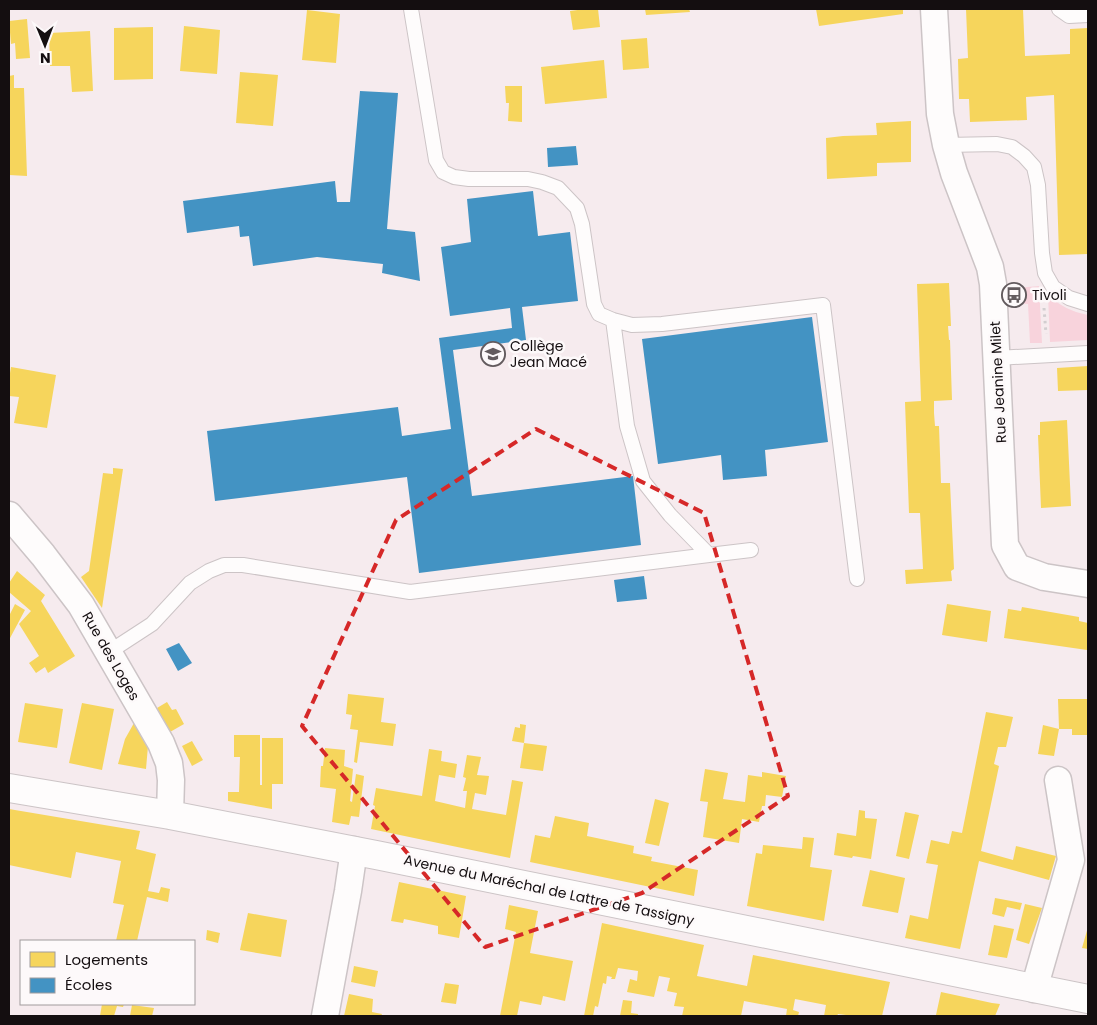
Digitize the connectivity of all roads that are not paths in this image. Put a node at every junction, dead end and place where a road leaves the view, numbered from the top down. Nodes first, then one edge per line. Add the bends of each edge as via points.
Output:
1 (411, 9) edge
2 (934, 9) edge
3 (1060, 9) edge
4 (1088, 15) edge
5 (946, 144) junction
6 (1088, 304) edge
7 (613, 320) junction
8 (1088, 353) edge
9 (997, 358) junction
10 (9, 515) edge
11 (751, 550) dead end
12 (709, 556) junction
13 (857, 580) dead end
14 (1088, 584) edge
15 (109, 652) junction
16 (1058, 780) dead end
17 (9, 788) edge
18 (170, 815) junction
19 (354, 850) junction
20 (1034, 989) junction
21 (1088, 999) edge
22 (325, 1016) edge

1 - 7 lane via 436,160 443,172 469,179 528,179 558,188 577,208 582,224 594,304 599,314
2 - 5 street, Rue Jeanine Milet via 940,114
3 - 4 lane via 1069,16
5 - 6 lane via 1012,147 1034,167 1044,273 1053,287 1069,298
5 - 9 street, Rue Jeanine Milet via 990,267
7 - 12 lane via 627,426 643,481
7 - 13 lane via 632,325 662,324 823,305
8 - 9 lane
9 - 14 street, Rue Jeanine Milet via 1005,545 1017,567 1044,577
10 - 15 street, Rue des Loges via 81,605
11 - 12 lane
12 - 15 lane via 410,592 243,564 224,565 190,583 152,624
15 - 18 street, Rue des Loges via 166,756 171,780
16 - 20 street via 1071,860
17 - 18 main road, Avenue du Maréchal de Lattre de Tassigny
18 - 19 main road, Avenue du Maréchal de Lattre de Tassigny
19 - 20 main road, Avenue du Maréchal de Lattre de Tassigny
19 - 22 street
20 - 21 main road, Avenue du Maréchal de Lattre de Tassigny

